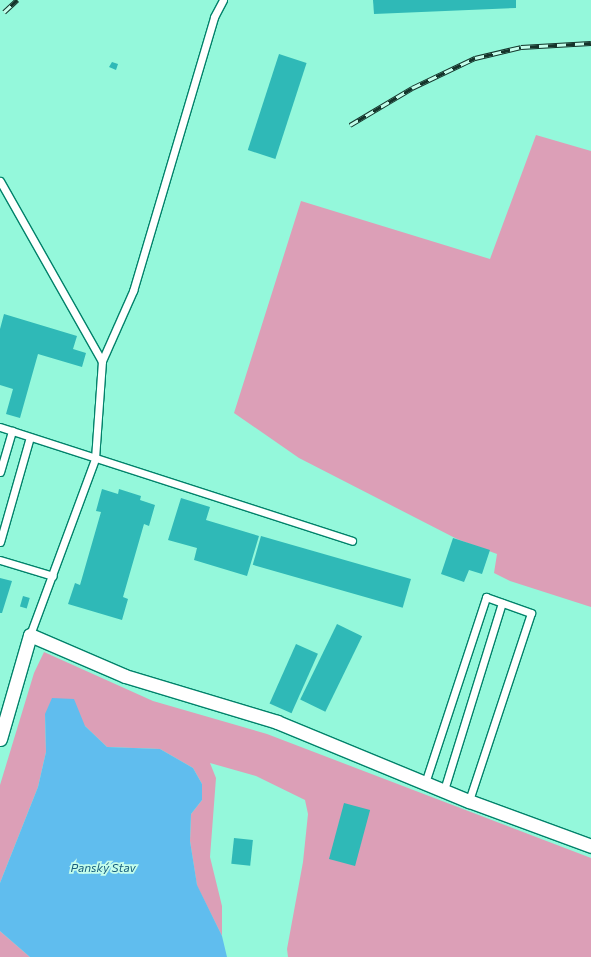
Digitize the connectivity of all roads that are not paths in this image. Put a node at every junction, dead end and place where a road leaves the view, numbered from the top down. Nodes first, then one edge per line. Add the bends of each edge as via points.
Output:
1 (223, 0) edge
2 (0, 182) edge
3 (102, 361) junction
4 (0, 427) edge
5 (12, 431) junction
6 (30, 437) junction
7 (95, 459) junction
8 (0, 472) edge
9 (352, 541) dead end
10 (0, 542) edge
11 (0, 560) edge
12 (53, 576) junction
13 (502, 603) junction
14 (30, 635) junction
15 (0, 739) edge
16 (425, 783) junction
17 (444, 790) junction
18 (469, 801) junction
19 (591, 846) edge

1 - 3 lane via 214,17 133,291
2 - 3 lane
3 - 7 lane
4 - 5 lane
5 - 6 lane
5 - 8 lane
6 - 7 lane
6 - 10 lane
7 - 9 lane
7 - 12 lane
11 - 12 lane
12 - 14 lane
13 - 16 lane via 486,597
13 - 17 lane
13 - 18 lane via 530,613
14 - 15 street
14 - 16 street via 125,676 276,722
16 - 17 street
17 - 18 street
18 - 19 street

